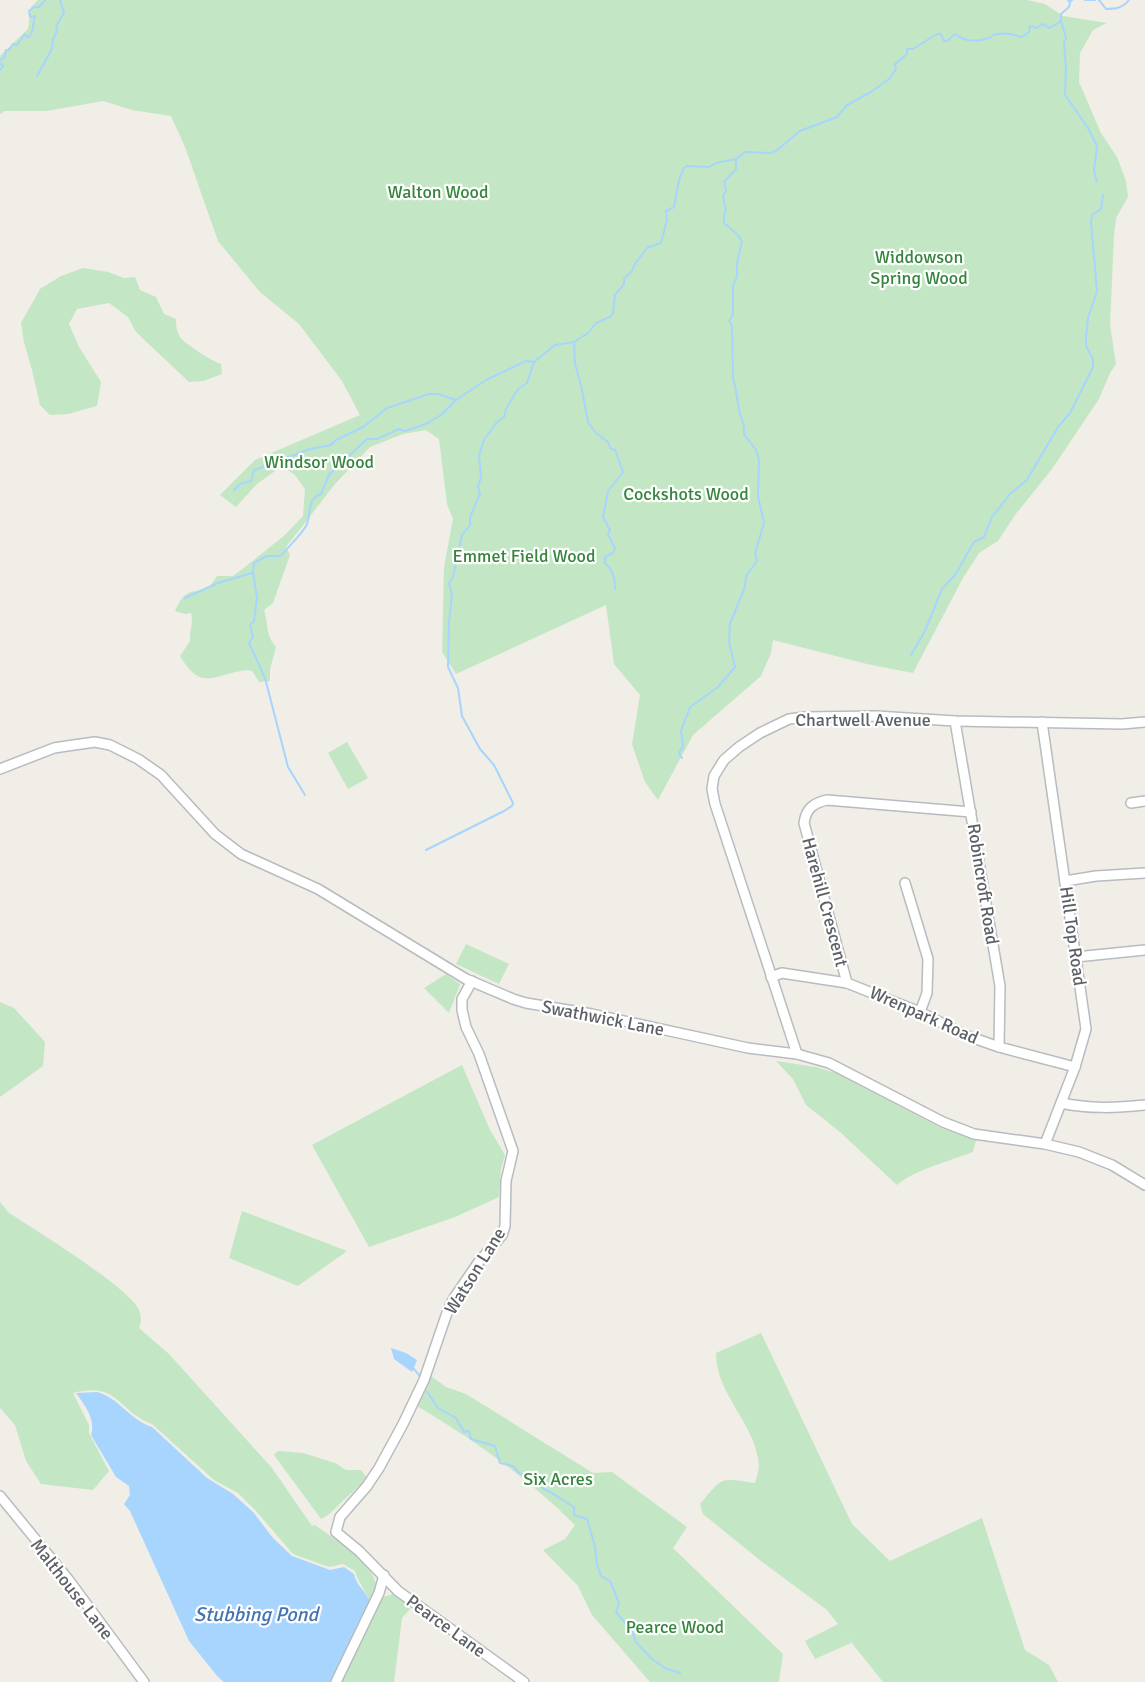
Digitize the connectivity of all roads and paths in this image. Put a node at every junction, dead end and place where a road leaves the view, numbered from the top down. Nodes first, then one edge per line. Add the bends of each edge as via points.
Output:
1 (955, 721) junction
2 (1042, 722) junction
3 (1145, 722) edge
4 (0, 769) edge
5 (1145, 801) edge
6 (1131, 803) dead end
7 (971, 812) junction
8 (1145, 873) edge
9 (1065, 881) junction
10 (905, 882) dead end
11 (1145, 950) edge
12 (1076, 957) junction
13 (771, 977) junction
14 (472, 981) junction
15 (847, 983) junction
16 (920, 1012) junction
17 (999, 1047) junction
18 (797, 1054) junction
19 (1075, 1067) junction
20 (1061, 1103) junction
21 (1145, 1105) edge
22 (1045, 1144) junction
23 (1145, 1185) edge
24 (0, 1496) edge
25 (384, 1575) junction
26 (398, 1591) junction
27 (379, 1593) junction
28 (144, 1682) edge
29 (336, 1682) edge
30 (524, 1682) edge

1 - 2 street, Chartwell Avenue
1 - 7 street, Robincroft Road
1 - 13 street, Chartwell Avenue via 876,716 789,719 760,733 724,760 714,776 712,789
2 - 3 street, Chartwell Avenue
2 - 9 street, Hill Top Road
4 - 14 street, Swathwick Lane via 67,746 95,742 110,745 161,775 215,834 241,854 318,889
5 - 6 street
7 - 15 street, Harehill Crescent via 827,800 816,802 805,813 804,823
7 - 17 street, Robincroft Road via 1000,986
8 - 9 street
9 - 12 street, Hill Top Road
10 - 16 street via 928,959 927,993
11 - 12 street
12 - 19 street, Hill Top Road via 1086,1029
13 - 15 street, Wrenpark Road via 782,973
13 - 18 street, Chartwell Avenue
14 - 18 street, Swathwick Lane via 526,1004
14 - 25 street, Watson Lane via 462,999 466,1027 513,1151 506,1180 505,1226 454,1298 424,1380 379,1468 339,1517 336,1532
15 - 16 street, Wrenpark Road
16 - 17 street, Wrenpark Road
17 - 19 street, Wrenpark Road
18 - 22 street, Swathwick Lane via 829,1064 974,1134
19 - 20 street, Hill Top Road
20 - 21 street via 1100,1108
20 - 22 street, Hill Top Road
22 - 23 street, Swathwick Lane via 1112,1165
24 - 28 street, Malthouse Lane
25 - 26 street, Watson Lane
25 - 27 street
26 - 27 street
26 - 30 street, Pearce Lane
27 - 29 street

